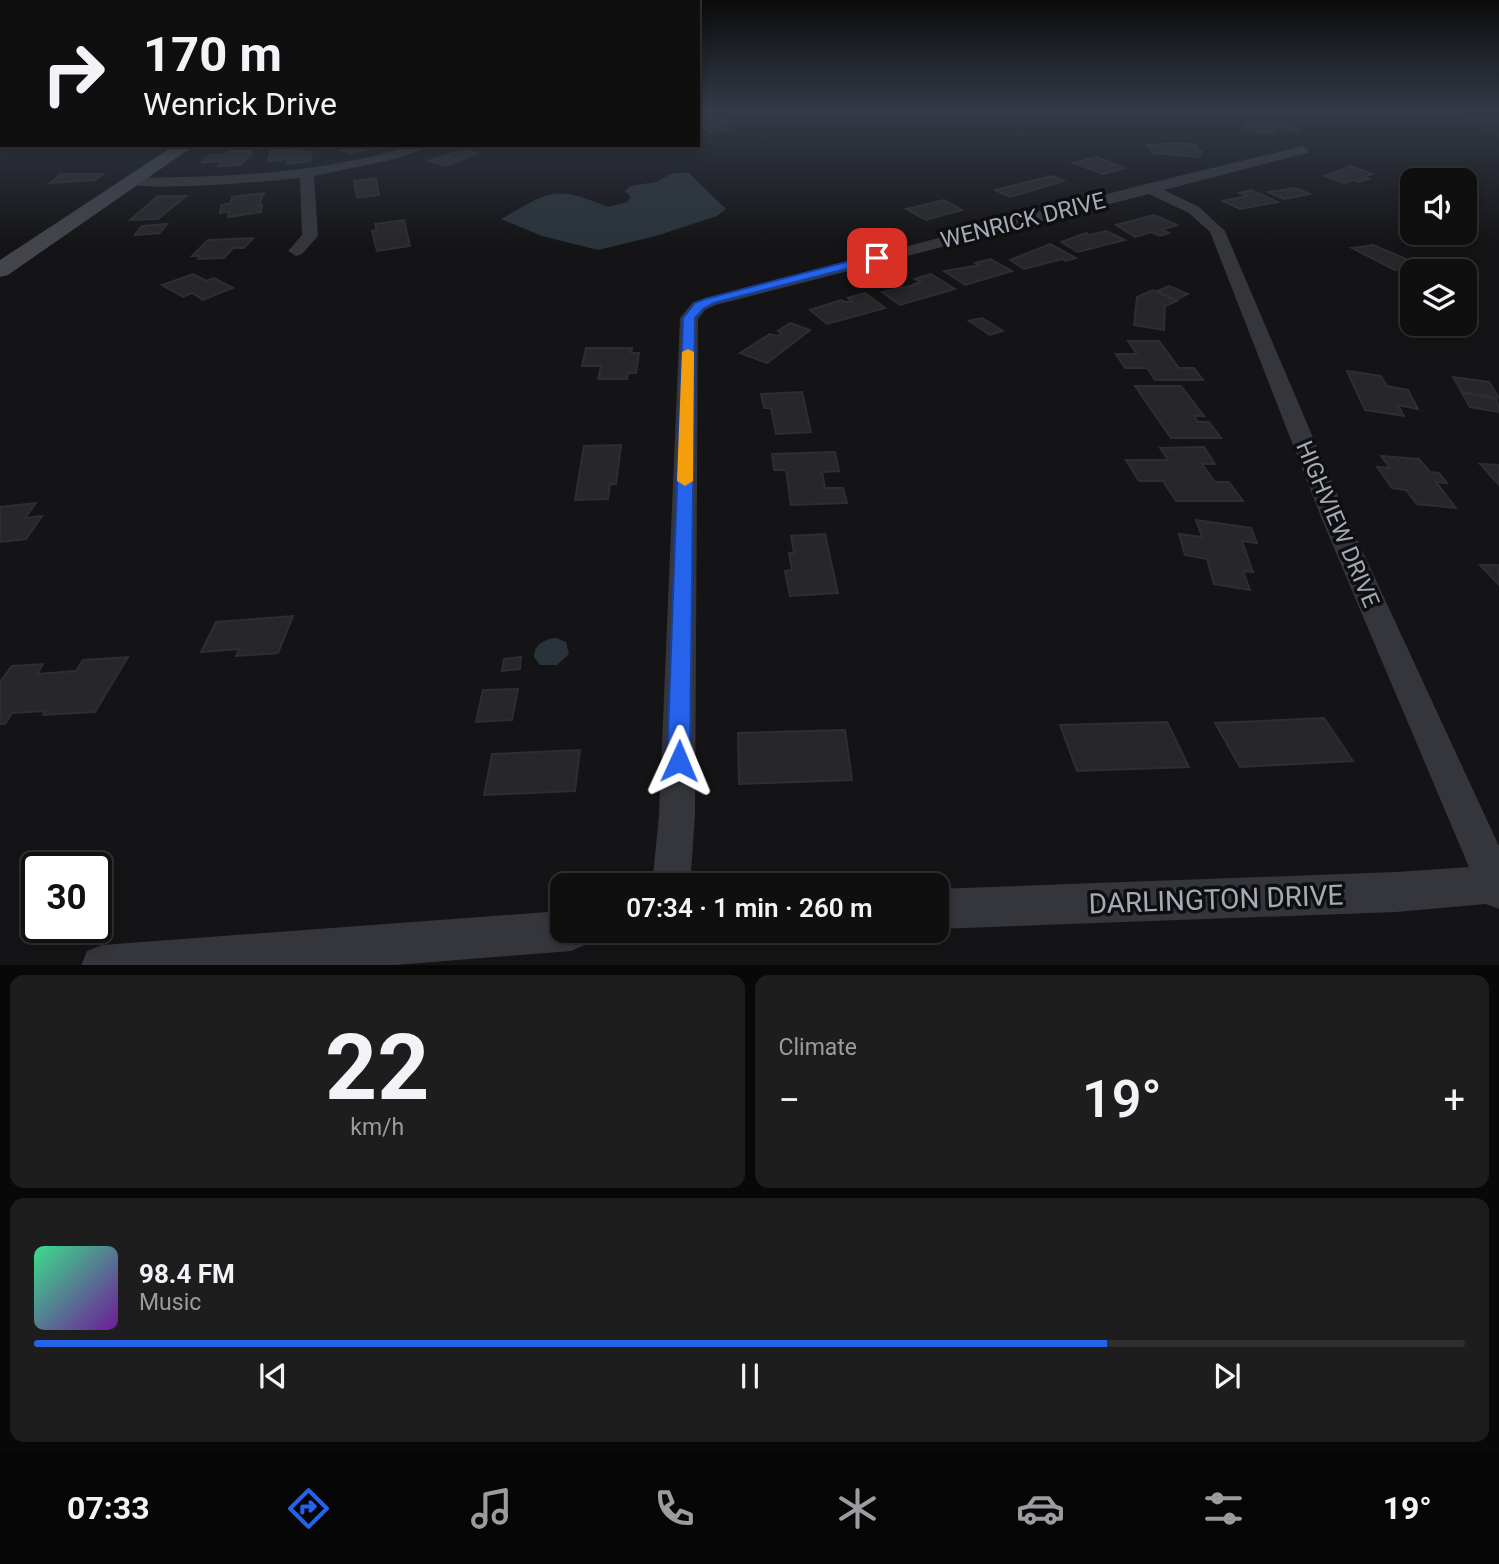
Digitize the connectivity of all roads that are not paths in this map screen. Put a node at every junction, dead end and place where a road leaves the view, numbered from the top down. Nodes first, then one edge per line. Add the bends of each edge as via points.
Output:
1 (171, 156) edge
2 (393, 156) edge
3 (1278, 156) edge
4 (307, 175) junction
5 (132, 182) junction
6 (1147, 188) junction
7 (296, 251) dead end
8 (0, 270) edge
9 (672, 873) edge
10 (1498, 887) edge
11 (949, 909) edge
12 (550, 933) edge
13 (102, 965) edge

1 - 5 main road
2 - 4 street
3 - 6 street, WENRICK DRIVE
4 - 5 street
4 - 7 street via 310,236
5 - 8 main road
6 - 9 street, WENRICK DRIVE via 710,301 692,312
6 - 10 street, HIGHVIEW DRIVE via 1185,205 1217,231 1342,534
10 - 11 street, DARLINGTON DRIVE
12 - 13 street

